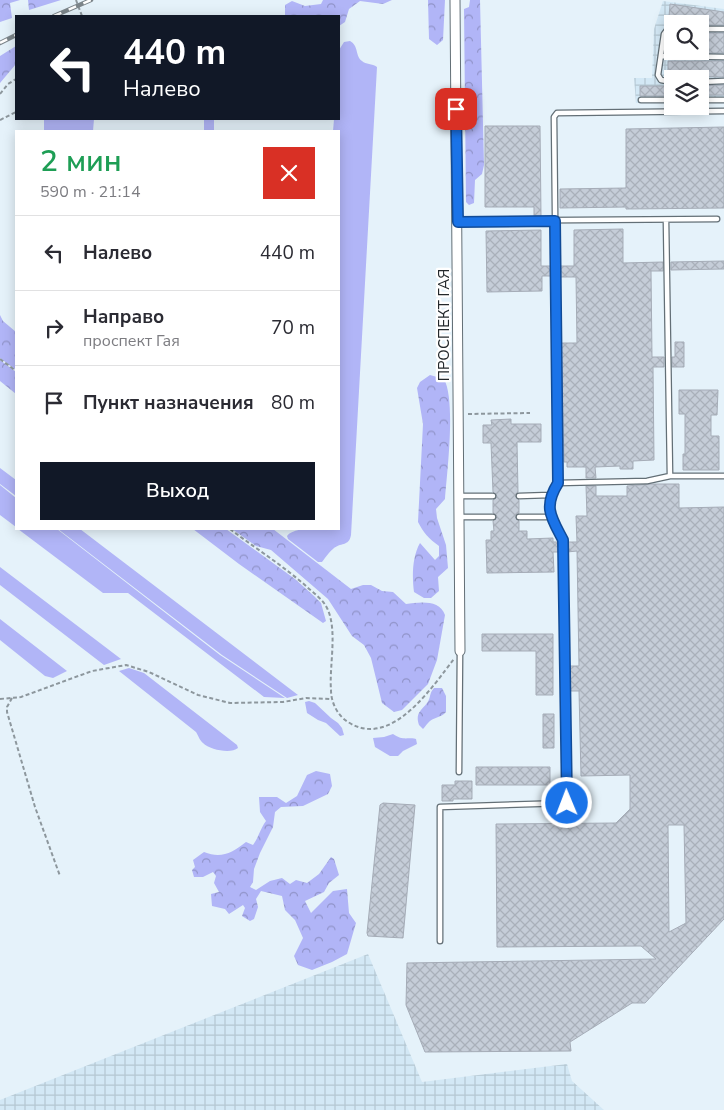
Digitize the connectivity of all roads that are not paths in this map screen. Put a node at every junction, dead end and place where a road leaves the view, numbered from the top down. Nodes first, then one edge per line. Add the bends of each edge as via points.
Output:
1 (455, 0) edge
2 (709, 29) edge
3 (724, 29) edge
4 (664, 34) edge
5 (661, 56) junction
6 (724, 57) edge
7 (664, 81) edge
8 (724, 81) edge
9 (709, 82) edge
10 (641, 100) dead end
11 (664, 100) edge
12 (709, 100) edge
13 (724, 100) edge
14 (724, 112) edge
15 (717, 219) dead end
16 (666, 220) junction
17 (555, 221) junction
18 (458, 222) junction
19 (670, 476) junction
20 (724, 476) edge
21 (558, 483) junction
22 (459, 496) junction
23 (493, 496) dead end
24 (519, 496) dead end
25 (550, 496) junction
26 (459, 517) junction
27 (493, 517) dead end
28 (519, 517) dead end
29 (550, 517) junction
30 (460, 651) joint
31 (459, 772) dead end
32 (440, 941) dead end

1 - 18 street, ПРОСПЕКТ ГАЯ
2 - 3 lane
4 - 5 lane
5 - 6 lane
5 - 7 lane via 658,75
8 - 9 lane
10 - 11 lane
12 - 13 lane
14 - 17 lane via 558,113 554,117
15 - 16 lane
16 - 17 lane
16 - 19 lane
17 - 18 lane
17 - 21 lane
18 - 22 street, ПРОСПЕКТ ГАЯ
19 - 20 lane
19 - 21 lane via 648,481
21 - 25 lane
22 - 23 lane
22 - 26 street, ПРОСПЕКТ ГАЯ
24 - 25 lane
25 - 29 lane
26 - 27 lane
26 - 30 street, ПРОСПЕКТ ГАЯ
28 - 29 lane
29 - 32 lane via 563,540 567,803 440,807
30 - 31 lane

